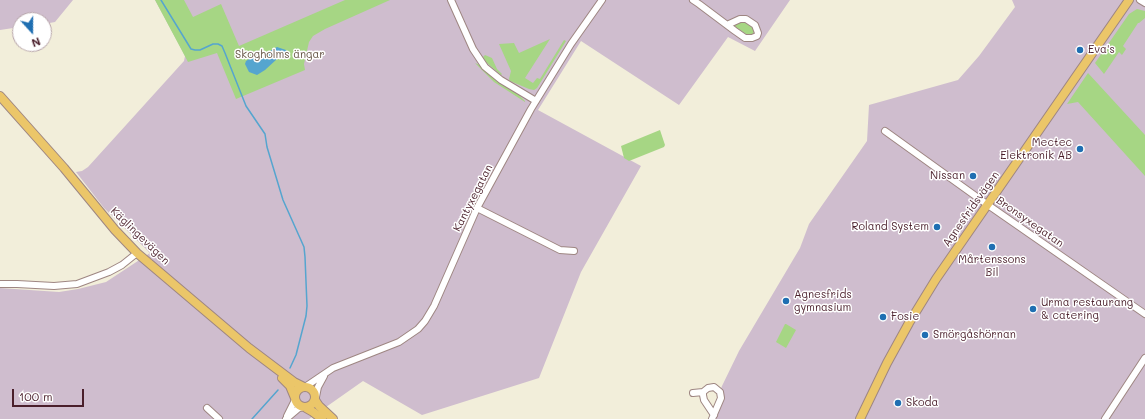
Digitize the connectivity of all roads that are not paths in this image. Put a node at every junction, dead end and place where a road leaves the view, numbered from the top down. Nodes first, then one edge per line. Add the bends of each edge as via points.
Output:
1 (451, 0) edge
2 (602, 0) edge
3 (692, 0) edge
4 (1129, 0) edge
5 (1140, 0) edge
6 (1145, 3) edge
7 (727, 25) junction
8 (0, 96) edge
9 (0, 101) edge
10 (536, 101) junction
11 (28, 128) junction
12 (885, 131) dead end
13 (988, 205) junction
14 (477, 208) junction
15 (574, 251) dead end
16 (138, 253) junction
17 (0, 284) edge
18 (1145, 314) edge
19 (249, 348) junction
20 (1145, 358) edge
21 (333, 368) junction
22 (304, 387) junction
23 (693, 392) dead end
24 (703, 392) junction
25 (315, 398) junction
26 (295, 399) junction
27 (207, 408) dead end
28 (304, 408) junction
29 (713, 417) edge
30 (286, 418) edge
31 (219, 419) edge
32 (322, 419) edge
33 (333, 419) edge
34 (860, 419) edge
35 (1105, 419) edge

1 - 10 street via 473,49 485,67
2 - 10 street, Kantyxegatan
3 - 7 street
4 - 13 main road, Agnesfridsvägen
5 - 6 street
7 - 7 street via 745,38 755,37 758,33 755,25 746,19
8 - 11 main road, Käglingevägen
9 - 11 main road, Käglingevägen
10 - 14 street, Kantyxegatan
11 - 16 main road, Käglingevägen via 105,219
12 - 13 street, Bronsyxegatan
13 - 18 street, Bronsyxegatan
13 - 34 main road, Agnesfridsvägen via 936,279 909,323 879,377
14 - 15 street via 560,250
14 - 21 street, Kantyxegatan via 434,306 418,329 399,342
16 - 17 street via 109,272 77,284
16 - 19 main road, Käglingevägen
19 - 22 main road, Käglingevägen
19 - 26 main road, Käglingevägen via 290,386
20 - 35 street
21 - 22 street, Kantyxegatan
21 - 25 street, Kantyxegatan via 320,381
22 - 25 main road via 311,389
22 - 26 main road via 297,391
23 - 24 street
24 - 29 street via 704,400
24 - 29 street via 714,387 720,392 720,402
25 - 28 main road via 311,406
25 - 33 main road via 319,406
26 - 28 main road
26 - 30 street
27 - 31 street
28 - 30 street via 299,408
28 - 32 main road

